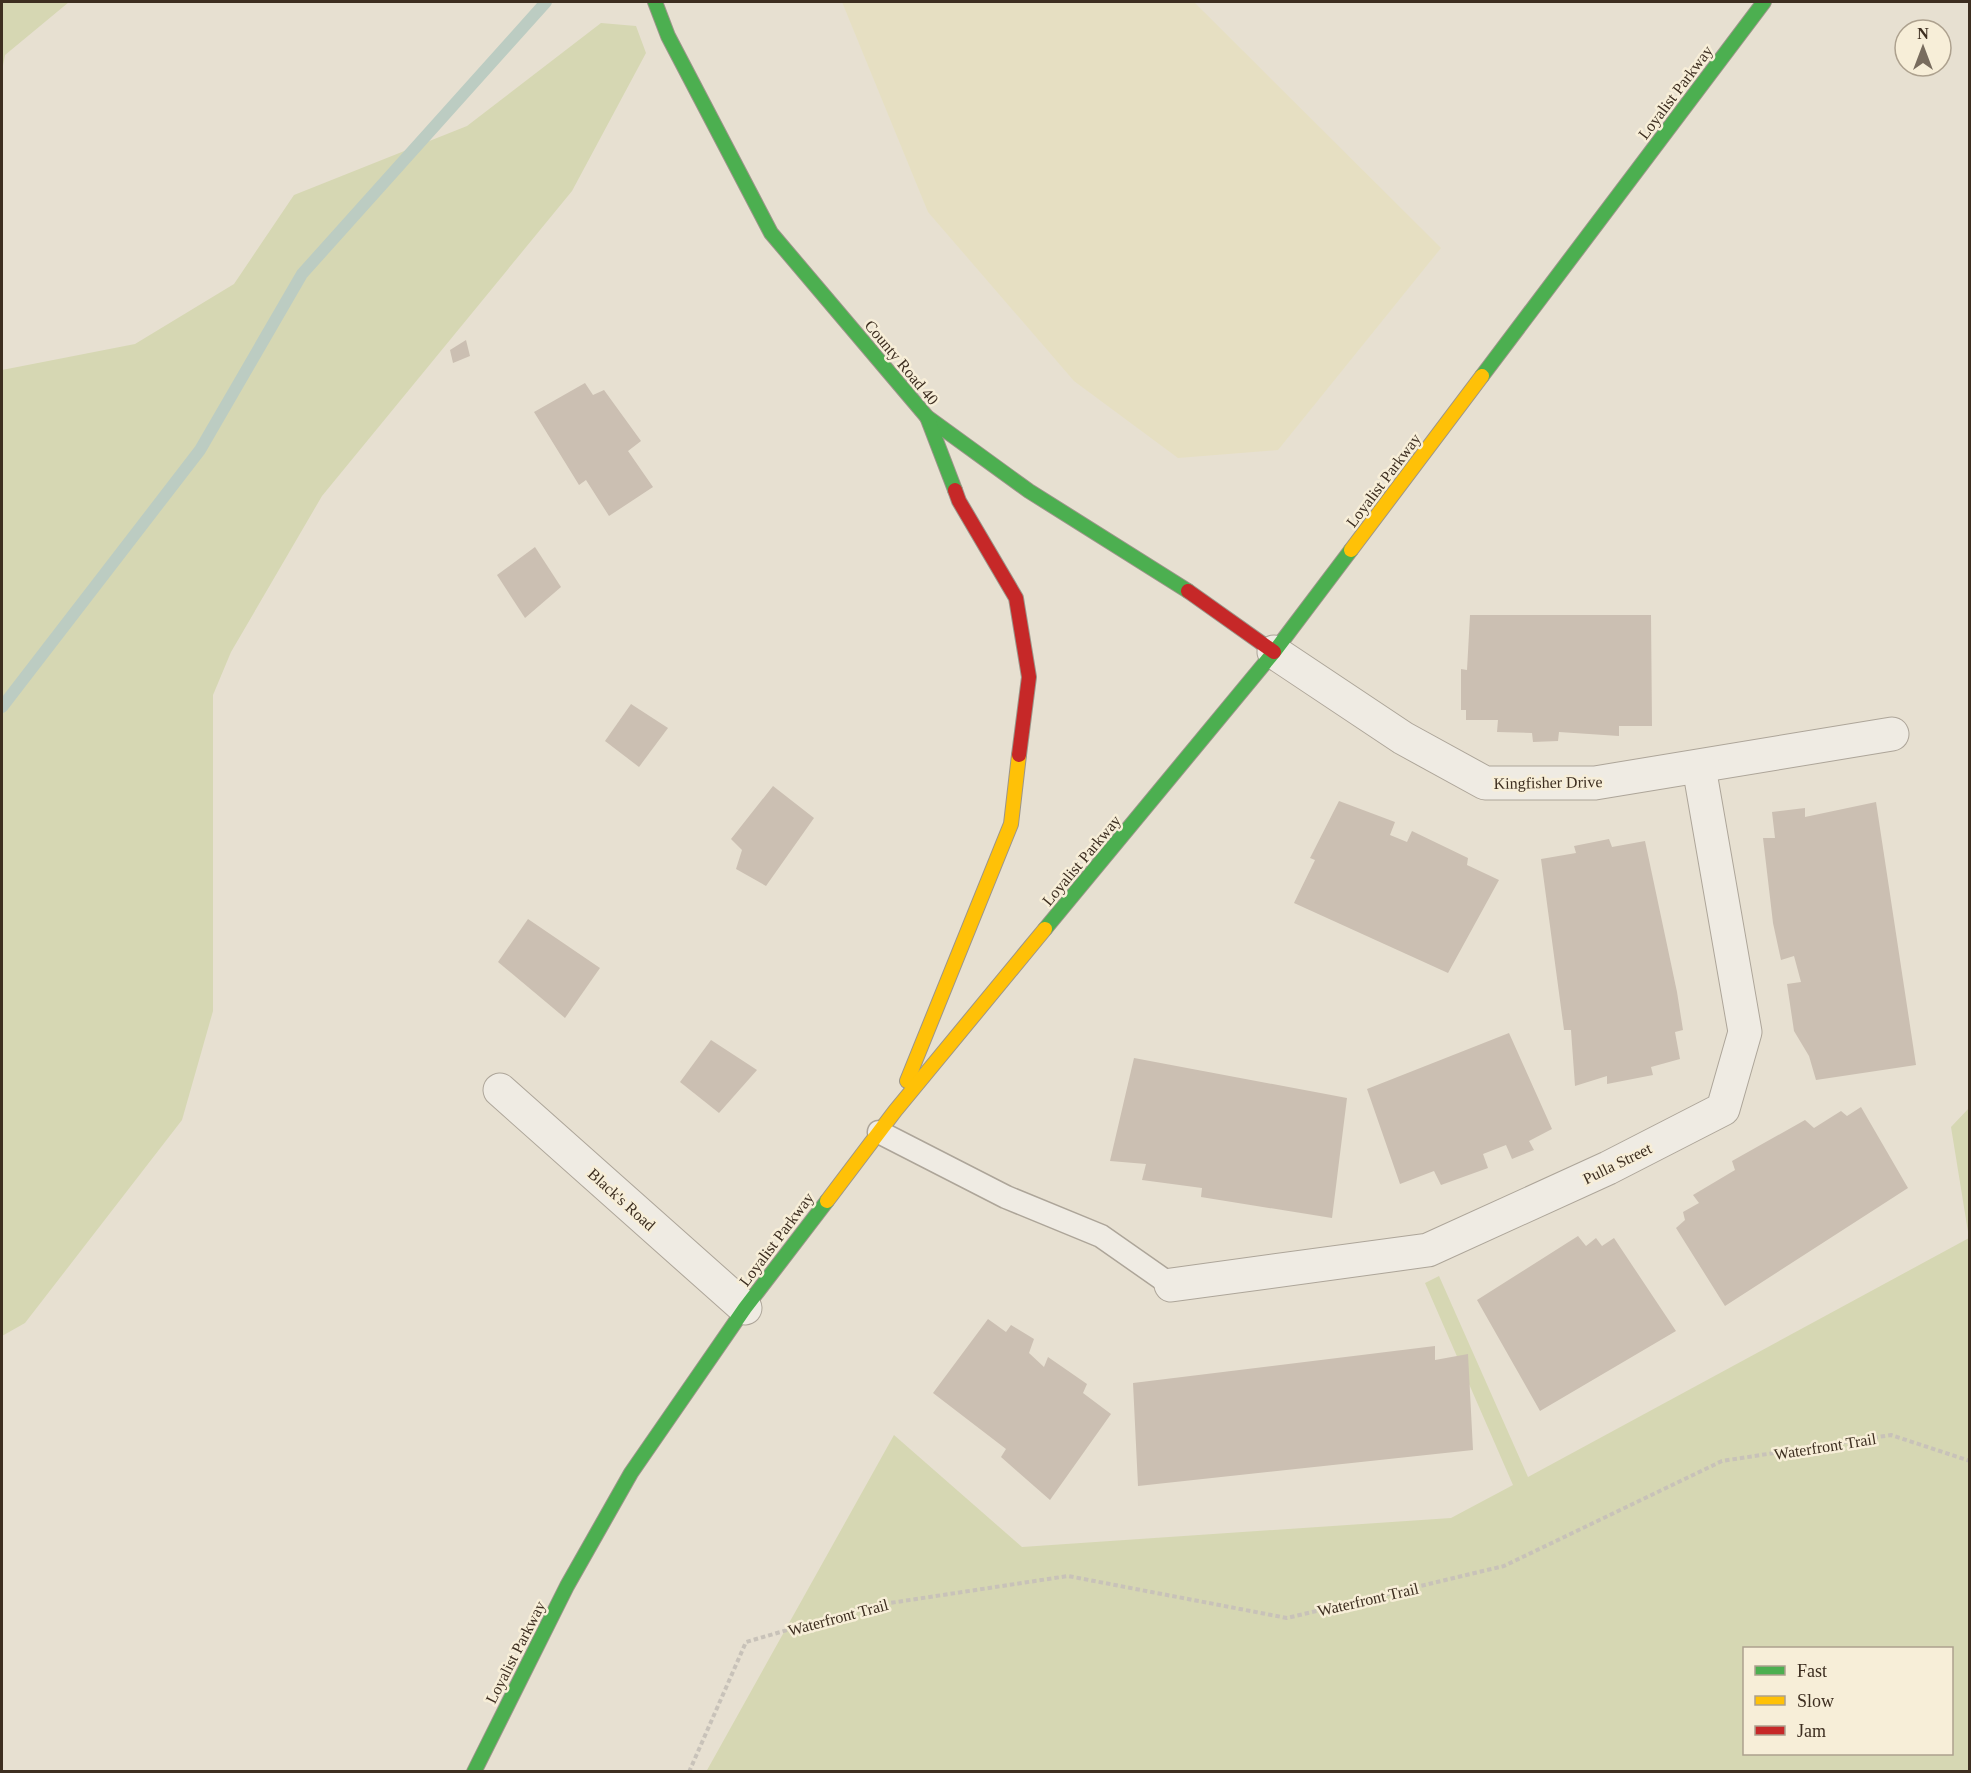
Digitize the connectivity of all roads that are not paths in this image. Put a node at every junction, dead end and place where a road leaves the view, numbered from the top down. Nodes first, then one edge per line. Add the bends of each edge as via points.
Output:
1 (655, 2) edge
2 (1764, 2) edge
3 (927, 417) junction
4 (1274, 652) junction
5 (1892, 735) dead end
6 (1699, 767) junction
7 (500, 1090) dead end
8 (895, 1111) junction
9 (879, 1132) junction
10 (1171, 1285) joint
11 (745, 1308) junction
12 (474, 1772) edge

1 - 3 main road, County Road 40 via 668,36 771,232
2 - 4 main road, Loyalist Parkway
3 - 4 main road, County Road 40 via 1029,491 1204,601
3 - 8 main road via 959,501 1016,598 1029,677 1011,824
4 - 6 street, Kingfisher Drive via 1403,738 1485,783 1595,783
4 - 8 main road, Loyalist Parkway
5 - 6 street, Kingfisher Drive
6 - 10 street, Pulla Street via 1745,1032 1723,1109 1608,1168 1428,1250
7 - 11 street, Black's Road
8 - 9 main road, Loyalist Parkway
9 - 10 lane via 1006,1197 1101,1236
9 - 11 main road, Loyalist Parkway
11 - 12 main road, Loyalist Parkway via 632,1473 567,1586

